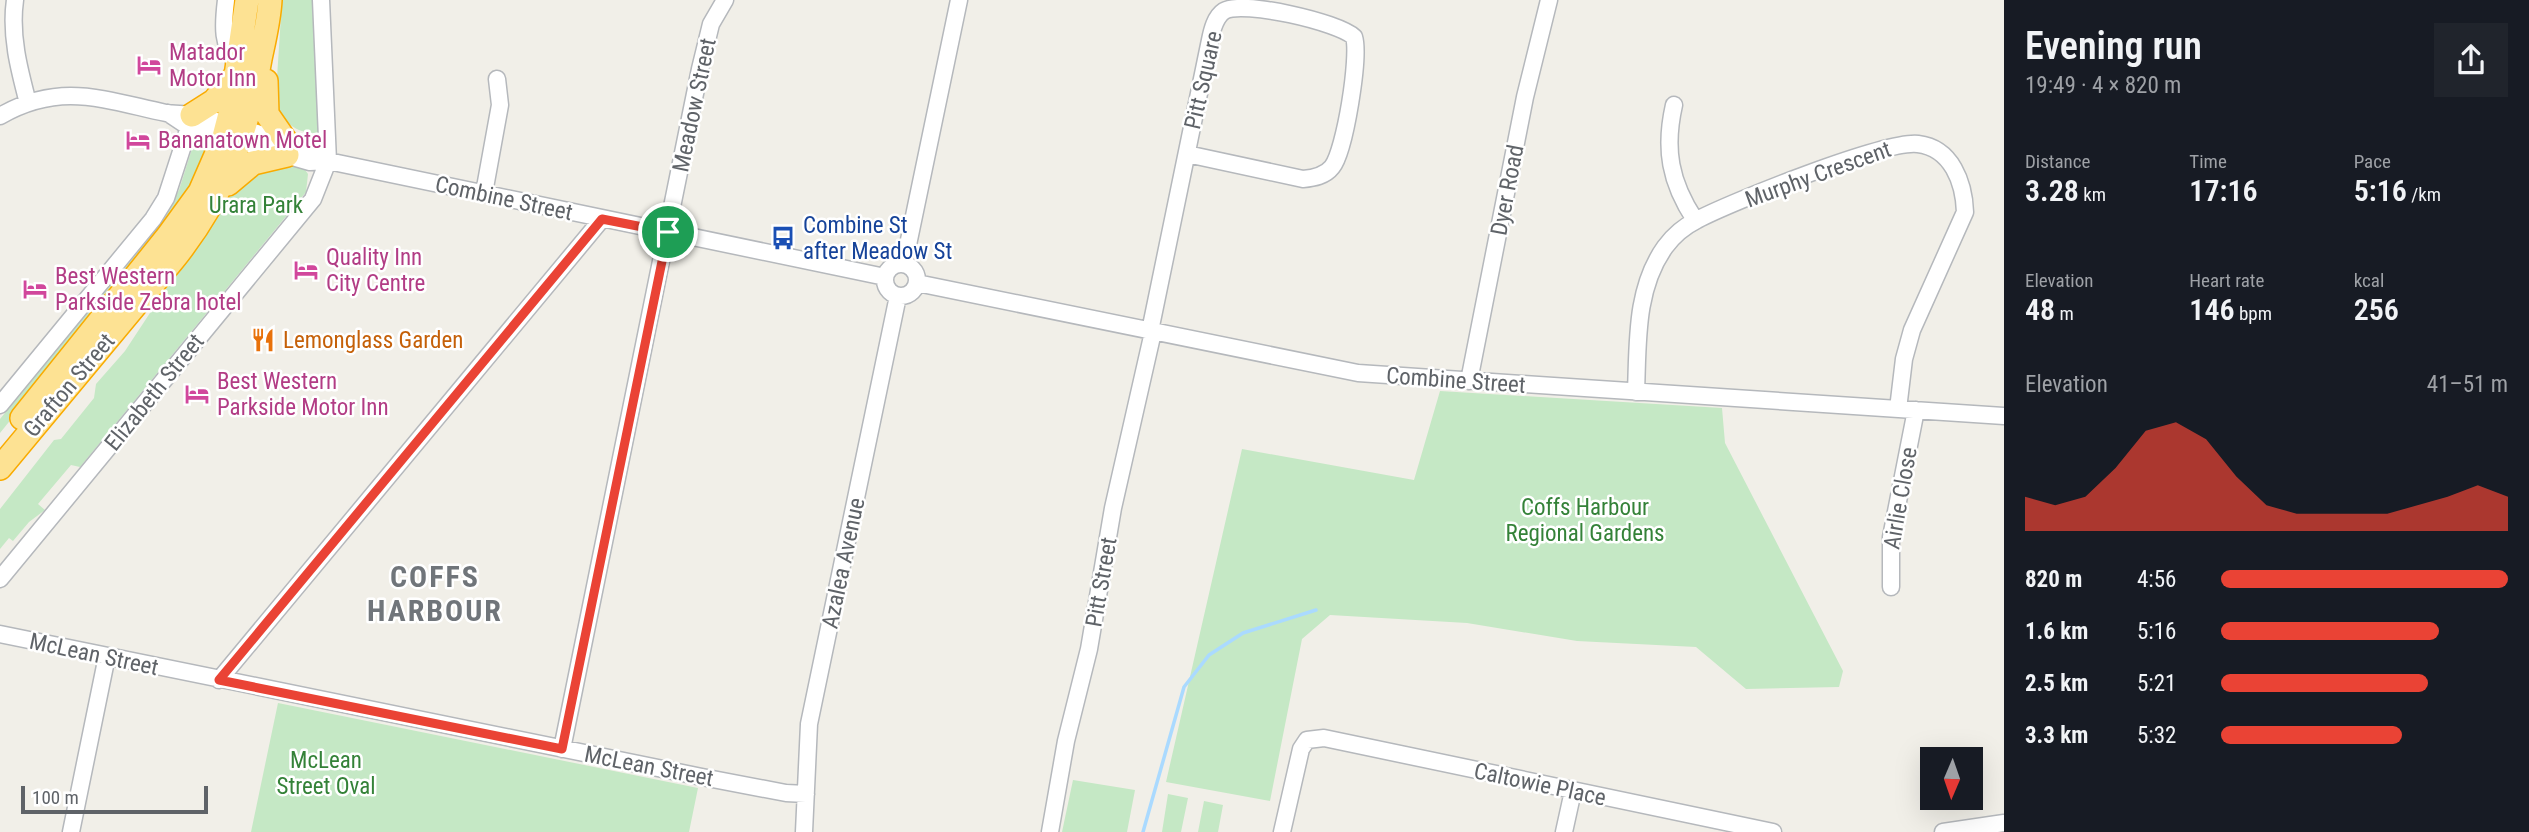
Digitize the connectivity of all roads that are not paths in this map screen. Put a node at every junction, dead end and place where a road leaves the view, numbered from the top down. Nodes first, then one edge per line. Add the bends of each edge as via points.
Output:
1 (15, 0) edge
2 (226, 0) edge
3 (247, 0) edge
4 (321, 0) edge
5 (725, 0) edge
6 (959, 0) edge
7 (1549, 0) edge
8 (269, 3) edge
9 (1294, 8) edge
10 (233, 70) junction
11 (497, 79) dead end
12 (28, 103) junction
13 (1674, 105) dead end
14 (0, 116) edge
15 (191, 121) junction
16 (234, 134) junction
17 (287, 149) junction
18 (1187, 154) junction
19 (328, 161) junction
20 (220, 191) junction
21 (484, 193) junction
22 (602, 219) junction
23 (1695, 220) junction
24 (668, 232) junction
25 (904, 264) junction
26 (885, 277) junction
27 (917, 283) junction
28 (898, 296) junction
29 (1151, 331) junction
30 (1469, 381) junction
31 (1636, 391) junction
32 (0, 405) edge
33 (1898, 409) junction
34 (1916, 410) junction
35 (2004, 416) edge
36 (0, 445) edge
37 (0, 468) edge
38 (0, 579) edge
39 (1891, 587) dead end
40 (0, 634) edge
41 (107, 656) junction
42 (219, 680) junction
43 (562, 749) junction
44 (1573, 791) junction
45 (806, 794) junction
46 (2004, 822) edge
47 (1967, 830) edge
48 (71, 832) edge
49 (804, 832) edge
50 (1050, 832) edge
51 (1282, 832) edge
52 (1564, 832) edge
53 (1773, 832) edge
54 (1943, 832) edge

1 - 12 street via 16,55
2 - 10 street, Grafton Street via 222,30
3 - 10 highway, Grafton Street
4 - 19 street, Elizabeth Street
5 - 24 street, Meadow Street via 711,24
6 - 25 street
7 - 30 street, Dyer Road via 1525,97
8 - 16 highway, Grafton Street
8 - 17 highway via 274,16 266,109
9 - 18 street, Pitt Square via 1243,7 1224,11 1217,19
9 - 18 street, Pitt Square via 1340,27 1354,37 1357,46 1339,154 1330,170 1303,179
10 - 15 highway via 214,101
10 - 16 highway, Grafton Street
11 - 21 street via 500,104
12 - 14 street, Combine Street
12 - 15 street, Combine Street via 82,95 108,97
13 - 23 street via 1669,162 1680,197
15 - 16 street, Combine Street
15 - 32 street, Grafton Street via 170,189 153,219
16 - 17 street, Combine Street
16 - 20 highway, Grafton Street
16 - 36 highway, Grafton Street via 184,216
17 - 19 street, Combine Street via 312,150
17 - 20 highway via 253,163
18 - 29 street, Pitt Square
19 - 21 street, Combine Street
19 - 38 street, Elizabeth Street via 313,199
20 - 37 highway, Grafton Street via 196,232
21 - 22 street, Combine Street
22 - 24 street, Combine Street
22 - 42 street
23 - 31 street, Murphy Crescent via 1667,244 1649,275 1640,313
23 - 33 street, Murphy Crescent via 1887,146 1921,144 1950,162 1964,192 1965,212 1912,330
24 - 26 street, Combine Street
24 - 43 street, Meadow Street
25 - 26 street via 891,268
25 - 27 street via 915,272
26 - 28 street via 887,288
27 - 28 street via 911,293
27 - 29 street, Combine Street
28 - 45 street, Azalea Avenue via 809,724
29 - 30 street, Combine Street via 1331,369
29 - 50 street, Pitt Street
30 - 31 street, Combine Street
31 - 33 street, Combine Street
33 - 34 street, Combine Street
34 - 35 street, Combine Street
34 - 39 street, Airlie Close via 1891,537
40 - 41 street, McLean Street
41 - 42 street, McLean Street
41 - 48 street
42 - 43 street, McLean Street
43 - 45 street, McLean Street
44 - 51 street, Caltowie Place via 1324,738 1307,740
44 - 52 street
44 - 53 street, Caltowie Place
45 - 49 street, Azalea Avenue
46 - 47 street
47 - 54 street

